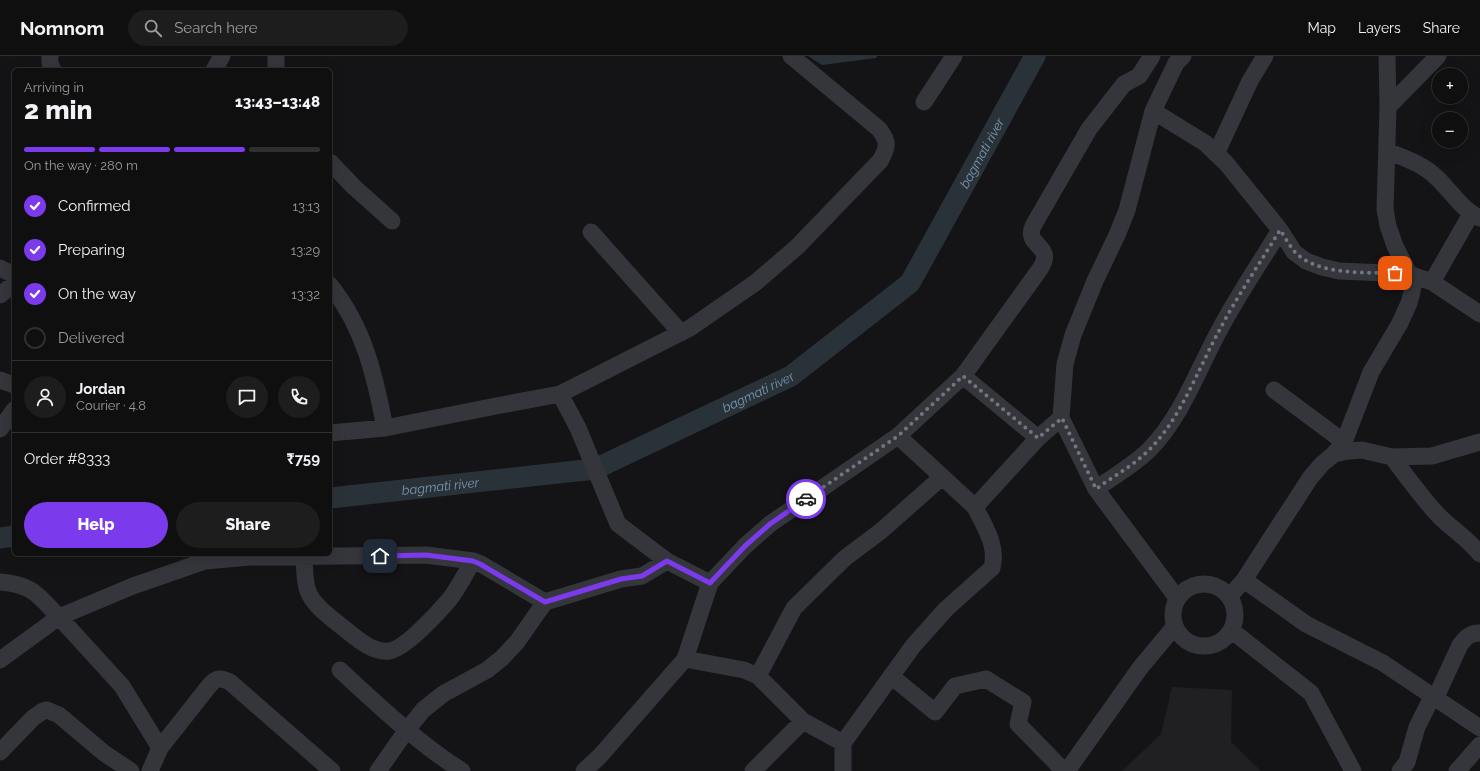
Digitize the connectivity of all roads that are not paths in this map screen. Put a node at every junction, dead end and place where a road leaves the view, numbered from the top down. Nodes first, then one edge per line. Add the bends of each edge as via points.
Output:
1 (50, 56) edge
2 (222, 56) edge
3 (276, 56) edge
4 (791, 56) edge
5 (954, 56) edge
6 (1152, 56) edge
7 (1183, 56) edge
8 (1265, 56) edge
9 (1387, 56) edge
10 (1438, 56) edge
11 (52, 68) edge
12 (215, 68) edge
13 (276, 68) edge
14 (924, 102) dead end
15 (1388, 107) junction
16 (1153, 111) junction
17 (1387, 151) junction
18 (1216, 154) junction
19 (332, 164) edge
20 (1475, 216) edge
21 (392, 221) dead end
22 (1280, 230) junction
23 (591, 232) dead end
24 (0, 268) edge
25 (12, 274) edge
26 (1410, 274) junction
27 (1432, 282) junction
28 (12, 286) edge
29 (332, 288) edge
30 (0, 295) edge
31 (1480, 314) edge
32 (681, 333) junction
33 (963, 376) junction
34 (0, 380) edge
35 (12, 384) edge
36 (1274, 390) dead end
37 (560, 394) junction
38 (12, 413) edge
39 (1062, 418) junction
40 (385, 428) junction
41 (0, 429) edge
42 (332, 433) edge
43 (898, 436) junction
44 (1038, 438) junction
45 (1480, 442) edge
46 (1339, 448) junction
47 (1392, 457) junction
48 (942, 477) junction
49 (1096, 489) junction
50 (975, 507) junction
51 (1480, 554) edge
52 (304, 558) junction
53 (473, 561) junction
54 (667, 561) junction
55 (1244, 580) junction
56 (0, 582) edge
57 (710, 583) junction
58 (1229, 597) junction
59 (1178, 598) junction
60 (545, 602) junction
61 (59, 617) junction
62 (1175, 626) junction
63 (1231, 630) junction
64 (1480, 633) edge
65 (685, 659) junction
66 (0, 660) edge
67 (340, 670) dead end
68 (758, 676) junction
69 (891, 676) junction
70 (1433, 698) junction
71 (803, 721) junction
72 (1480, 728) edge
73 (406, 731) junction
74 (843, 743) junction
75 (1480, 745) edge
76 (160, 748) junction
77 (0, 751) edge
78 (131, 771) edge
79 (150, 771) edge
80 (332, 771) edge
81 (378, 771) edge
82 (462, 771) edge
83 (584, 771) edge
84 (753, 771) edge
85 (843, 771) edge
86 (1066, 771) edge
87 (1353, 771) edge
88 (1400, 771) edge
89 (1457, 771) edge

1 - 11 street
2 - 12 street
3 - 13 street
4 - 32 street via 879,129 887,144 885,152 880,161 797,247 755,283
5 - 14 street
6 - 33 street via 1139,76 1124,84 1089,129 1031,231 1033,240 1044,253 1044,263
7 - 16 street via 1176,63
8 - 18 street via 1250,81
9 - 15 street
10 - 15 street
15 - 17 street
16 - 18 street via 1205,143
16 - 39 street via 1127,210 1073,335 1065,364
17 - 20 street via 1420,165 1436,177
17 - 26 street via 1385,209 1388,226
18 - 22 street
19 - 21 street
20 - 27 street
22 - 26 street via 1294,252 1306,261 1322,267 1339,271
22 - 49 street via 1220,328 1184,400 1162,436 1138,460
23 - 32 street
24 - 25 street
26 - 27 street
26 - 46 street via 1413,282 1410,303 1371,372
27 - 31 street
28 - 30 street
29 - 40 street via 347,310 367,352 377,384
32 - 37 street
33 - 43 street
33 - 44 street
34 - 35 street
36 - 46 street
37 - 40 street
37 - 54 street via 578,428 618,524
38 - 41 street
39 - 44 street
39 - 49 street
40 - 42 street
43 - 48 street
43 - 57 street via 770,524
44 - 50 street
45 - 47 street via 1432,456
46 - 47 street
46 - 55 street via 1310,478
47 - 51 street via 1438,515
48 - 50 street
48 - 68 street via 881,531 845,558 794,608
49 - 59 street
50 - 69 street via 991,539 994,559 992,568 946,609 913,646
52 - 53 street via 426,555
52 - 53 street via 307,590 316,603 356,638 379,650 389,651 400,647 413,637 450,599
52 - 61 street via 250,557 205,561 133,586
53 - 60 street
54 - 57 street
54 - 60 street via 642,576 621,579
55 - 58 street
55 - 70 street via 1306,624 1383,664
56 - 61 street via 25,586 36,593
57 - 65 street
58 - 59 street via 1216,586 1203,584 1190,586
58 - 63 street via 1235,613
59 - 62 street via 1173,614
60 - 73 street via 517,642 502,658 487,670 433,701
61 - 66 street
61 - 76 street via 122,686
62 - 63 street via 1185,640 1202,646 1219,642
62 - 86 street via 1140,668
63 - 87 street via 1311,693
64 - 70 street via 1465,638
65 - 68 street via 744,670
65 - 83 street
67 - 73 street
68 - 71 street
69 - 74 street
69 - 86 street via 935,712 955,686 986,679 1023,702 1018,724
70 - 72 street
70 - 88 street via 1417,727 1407,762
71 - 74 street
71 - 84 street
73 - 81 street
73 - 82 street
74 - 85 street
75 - 89 street
76 - 79 street
76 - 80 street via 209,686 221,678 230,682
77 - 78 street via 33,718 47,710 59,715 104,753

